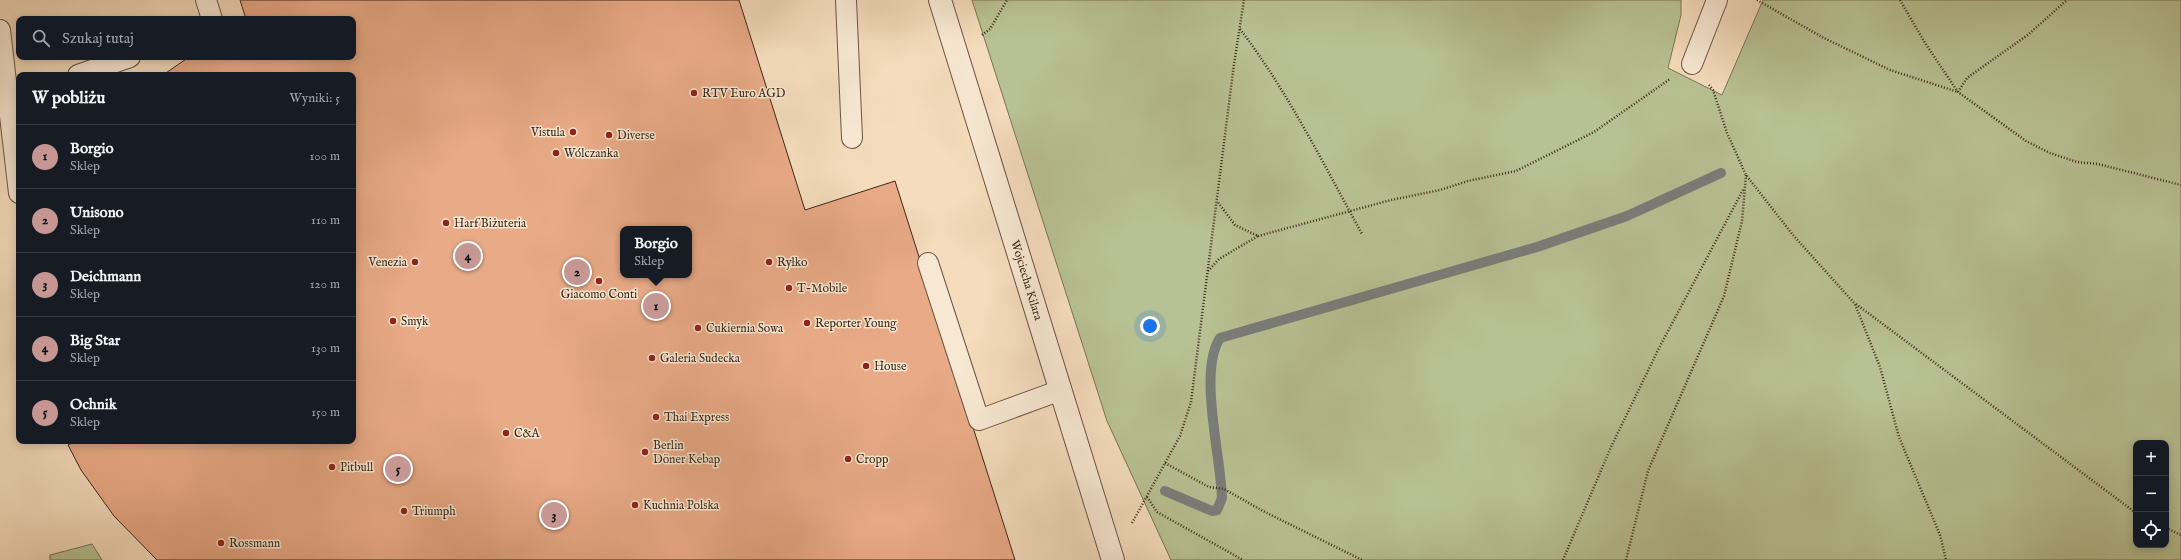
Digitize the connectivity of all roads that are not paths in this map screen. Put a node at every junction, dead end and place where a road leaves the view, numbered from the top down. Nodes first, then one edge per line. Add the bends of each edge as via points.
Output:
1 (206, 0) edge
2 (846, 0) edge
3 (940, 0) edge
4 (1717, 0) edge
5 (211, 16) edge
6 (0, 30) edge
7 (121, 60) edge
8 (1692, 64) road end
9 (87, 72) edge
10 (14, 97) edge
11 (16, 135) edge
12 (852, 138) dead end
13 (928, 263) dead end
14 (1061, 390) junction
15 (1114, 560) edge

1 - 5 lane
2 - 12 lane
3 - 14 street, Wojciecha Kilara
4 - 8 lane
6 - 10 lane
7 - 9 lane
10 - 11 lane
13 - 14 lane via 979,420
14 - 15 street, Wojciecha Kilara

